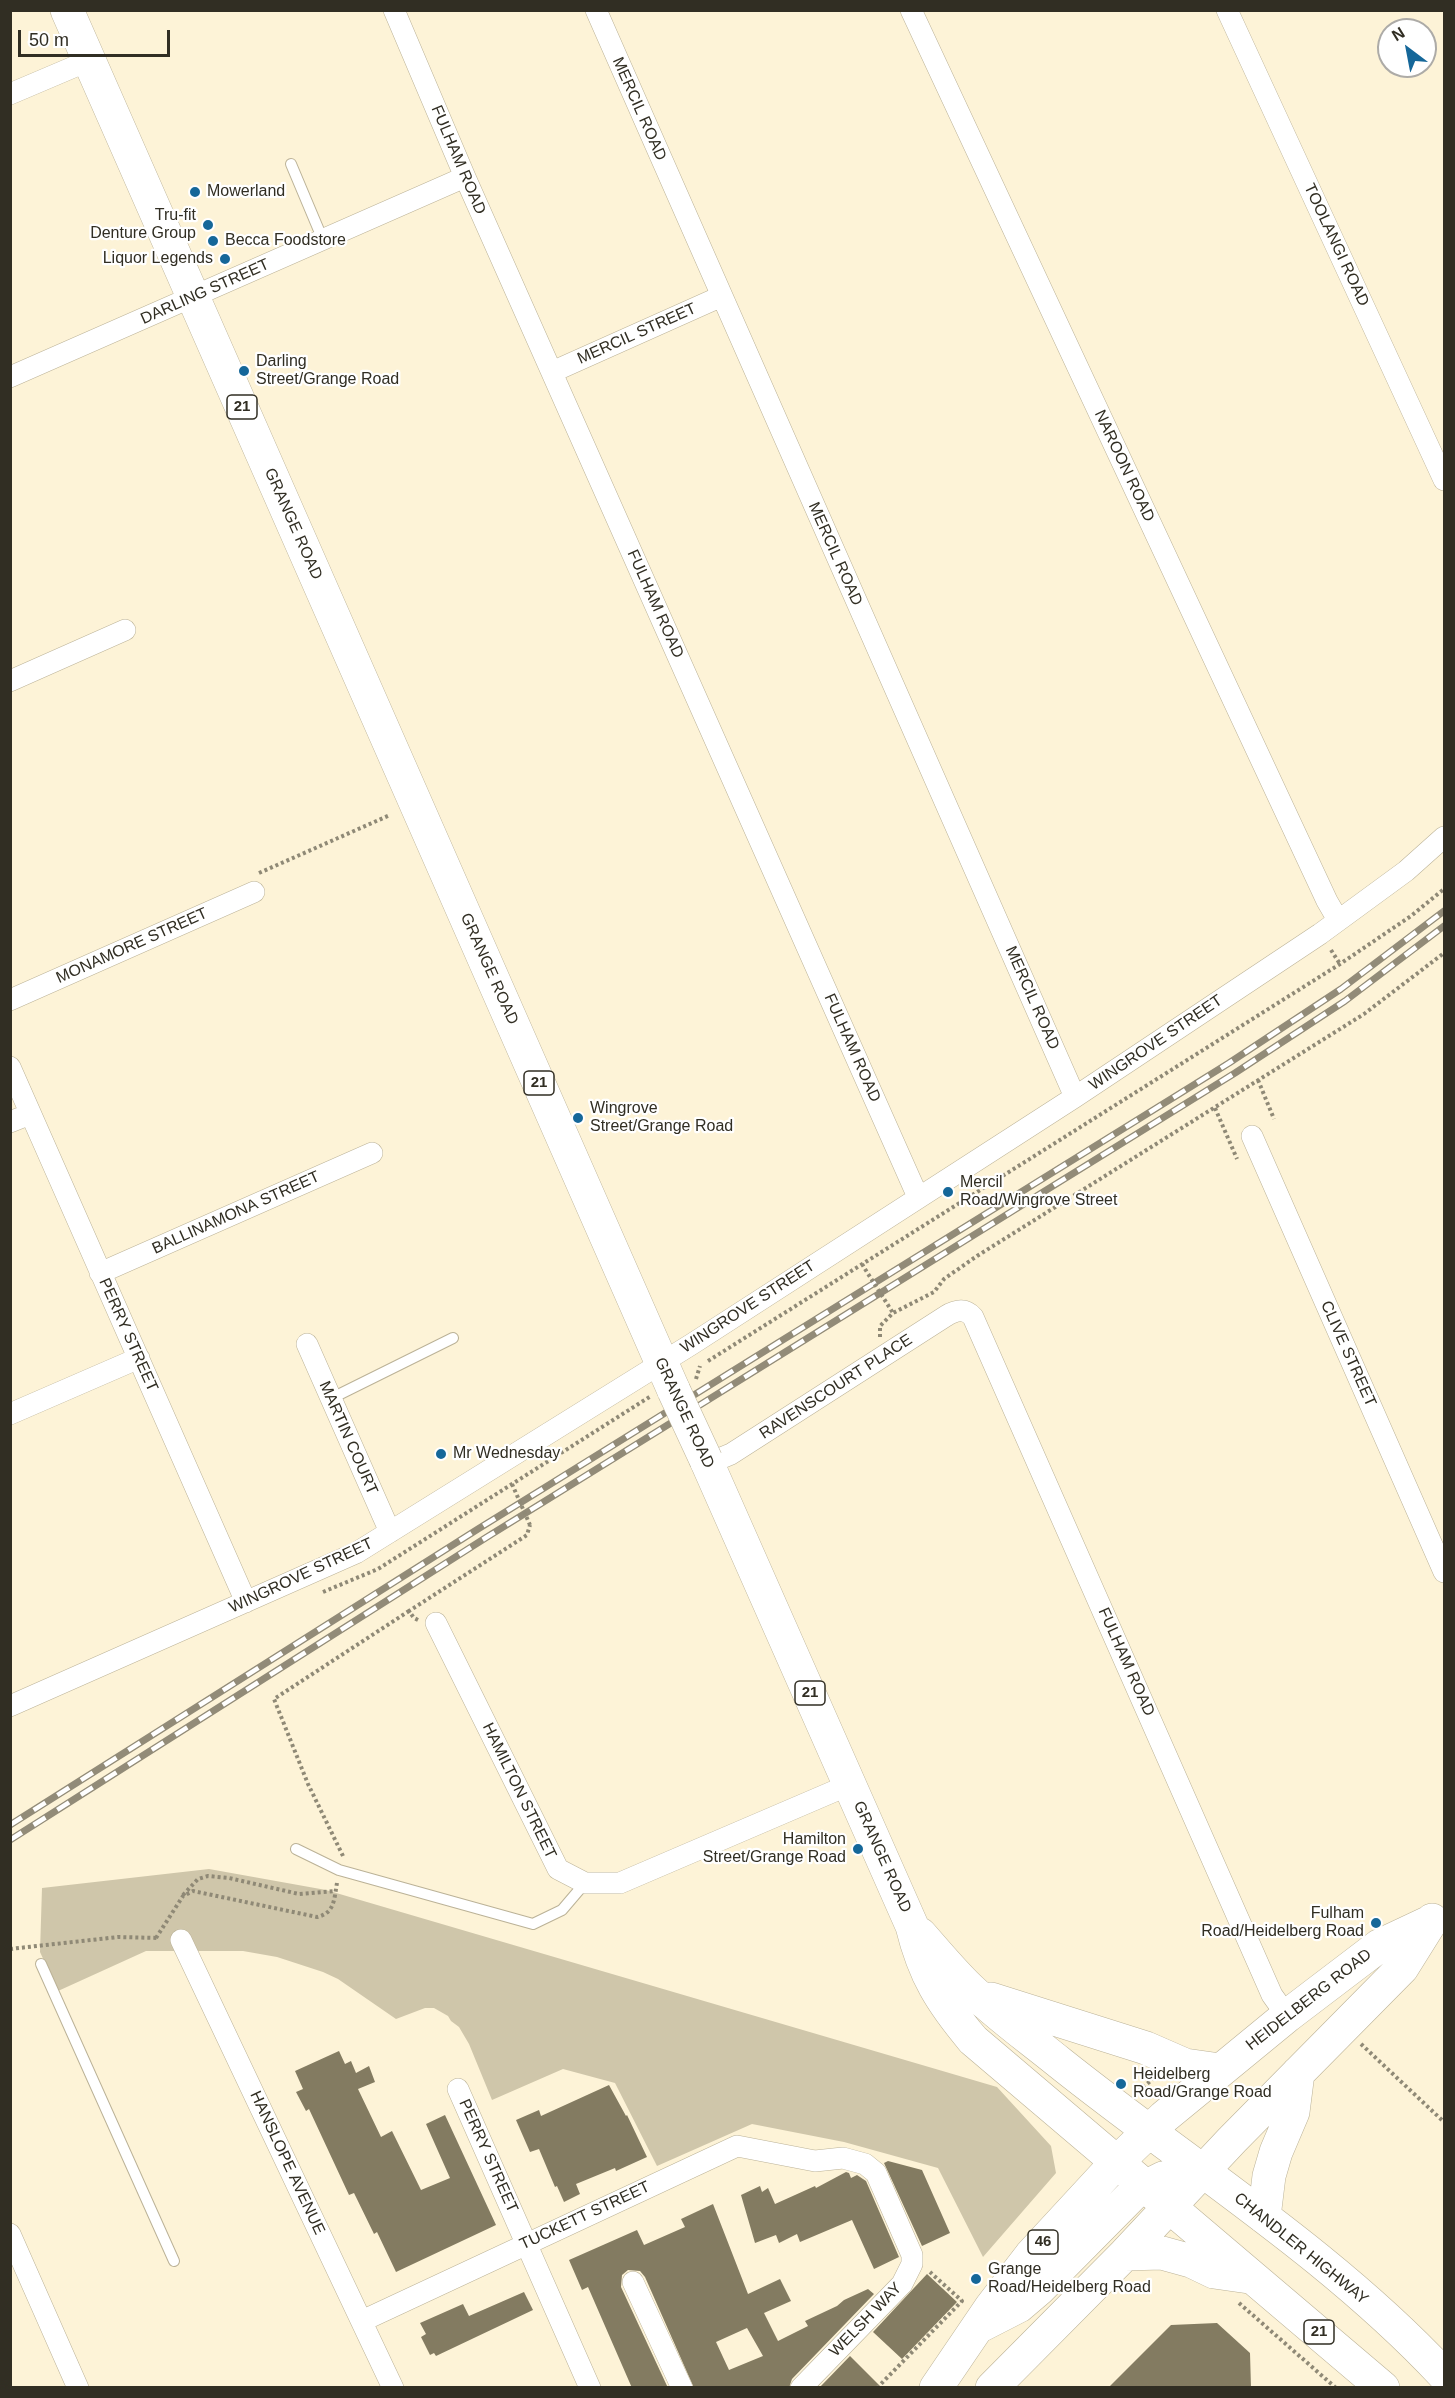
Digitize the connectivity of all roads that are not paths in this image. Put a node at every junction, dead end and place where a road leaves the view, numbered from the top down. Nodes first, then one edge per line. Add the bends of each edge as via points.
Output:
1 (67, 10) edge
2 (394, 10) edge
3 (596, 10) edge
4 (911, 10) edge
5 (1227, 10) edge
6 (90, 60) junction
7 (10, 94) edge
8 (291, 164) dead end
9 (465, 177) junction
10 (323, 240) junction
11 (722, 296) junction
12 (193, 298) junction
13 (552, 372) junction
14 (10, 377) edge
15 (1444, 480) edge
16 (125, 630) dead end
17 (10, 681) edge
18 (1444, 837) edge
19 (253, 884) road end
20 (1338, 921) junction
21 (10, 1000) edge
22 (10, 1066) edge
23 (1075, 1096) junction
24 (30, 1114) junction
25 (10, 1122) edge
26 (1252, 1136) dead end
27 (372, 1153) dead end
28 (918, 1197) junction
29 (100, 1273) junction
30 (964, 1311) joint
31 (453, 1338) dead end
32 (307, 1344) dead end
33 (139, 1358) junction
34 (667, 1377) junction
35 (330, 1399) junction
36 (10, 1414) edge
37 (707, 1462) junction
38 (390, 1532) junction
39 (1444, 1572) edge
40 (246, 1602) junction
41 (436, 1623) road end
42 (10, 1706) edge
43 (850, 1784) junction
44 (296, 1849) dead end
45 (585, 1883) junction
46 (1437, 1915) edge
47 (912, 1926) junction
48 (181, 1940) road end
49 (41, 1964) dead end
50 (975, 1994) junction
51 (1287, 2016) junction
52 (1220, 2070) junction
53 (1298, 2073) junction
54 (458, 2089) dead end
55 (1150, 2131) junction
56 (815, 2161) joint
57 (1116, 2163) junction
58 (1203, 2170) junction
59 (1143, 2186) junction
60 (1168, 2206) junction
61 (1264, 2217) junction
62 (10, 2235) edge
63 (527, 2244) junction
64 (1125, 2254) junction
65 (174, 2261) dead end
66 (633, 2282) dead end
67 (1243, 2287) junction
68 (362, 2321) junction
69 (976, 2328) junction
70 (1444, 2375) edge
71 (987, 2384) edge
72 (78, 2388) edge
73 (393, 2388) edge
74 (590, 2388) edge
75 (682, 2388) edge
76 (801, 2388) edge
77 (936, 2388) edge
78 (1383, 2388) edge

1 - 6 main road, GRANGE ROAD / 21
2 - 9 street, FULHAM ROAD
3 - 11 street, MERCIL ROAD
4 - 20 street, NAROON ROAD
5 - 15 street, TOOLANGI ROAD
6 - 7 street
6 - 12 main road, GRANGE ROAD / 21
8 - 10 lane
9 - 10 street, DARLING STREET
9 - 13 street, FULHAM ROAD
10 - 12 street, DARLING STREET
11 - 13 street, MERCIL STREET
11 - 23 street, MERCIL ROAD
12 - 14 street, DARLING STREET
12 - 34 main road, GRANGE ROAD / 21
13 - 28 street, FULHAM ROAD
16 - 17 street
18 - 20 street, WINGROVE STREET via 1406,871
19 - 21 street, MONAMORE STREET
20 - 23 street, WINGROVE STREET
22 - 24 street, PERRY STREET
23 - 28 street, WINGROVE STREET
24 - 25 street
24 - 29 street, PERRY STREET
26 - 39 street, CLIVE STREET
27 - 29 street, BALLINAMONA STREET
28 - 34 street, WINGROVE STREET
29 - 33 street, PERRY STREET
30 - 37 street, RAVENSCOURT PLACE via 946,1316 731,1454
30 - 51 street, FULHAM ROAD via 974,1317 1272,1995
31 - 35 lane
32 - 35 street, MARTIN COURT
33 - 36 street
33 - 40 street, PERRY STREET
34 - 37 main road, GRANGE ROAD / 21, bridge
34 - 38 street, WINGROVE STREET
35 - 38 street, MARTIN COURT
37 - 43 main road, GRANGE ROAD / 21
38 - 40 street, WINGROVE STREET via 356,1553
40 - 42 street, WINGROVE STREET
41 - 45 street, HAMILTON STREET via 558,1869
43 - 45 street, HAMILTON STREET via 620,1883
43 - 47 main road, GRANGE ROAD / 21
44 - 45 lane via 339,1870 533,1924 562,1910
46 - 51 main road, HEIDELBERG ROAD / 46 via 1379,1946
46 - 53 main road, HEIDELBERG ROAD / 46 via 1402,1968
47 - 50 main road, GRANGE ROAD / 21
47 - 57 main road, GRANGE ROAD / 21 via 929,1979 966,2031
48 - 68 street, HANSLOPE AVENUE
49 - 65 lane
50 - 52 main road via 1139,2045 1162,2069 1189,2066
50 - 55 main road, GRANGE ROAD / 21
51 - 52 main road, HEIDELBERG ROAD / 46
52 - 55 main road, HEIDELBERG ROAD / 46
53 - 58 main road, HEIDELBERG ROAD / 46
53 - 61 main road via 1293,2112 1269,2176
54 - 63 street, PERRY STREET
55 - 57 main road, HEIDELBERG ROAD / 46
55 - 58 main road, CHANDLER HIGHWAY / 21
56 - 63 street, TUCKETT STREET via 737,2146
56 - 76 street, WELSH WAY via 843,2158 865,2164 876,2173 912,2255 912,2264 902,2284
57 - 59 main road, 21
57 - 69 main road, HEIDELBERG ROAD / 46 via 1031,2255
58 - 59 main road via 1161,2178
58 - 60 main road, HEIDELBERG ROAD / 46
58 - 61 main road, CHANDLER HIGHWAY / 21
59 - 60 main road, 21
59 - 69 main road via 1029,2298
60 - 64 main road, HEIDELBERG ROAD / 46
60 - 67 main road, 21
61 - 70 main road, CHANDLER HIGHWAY / 21 via 1361,2296
62 - 72 street
63 - 68 street, TUCKETT STREET
63 - 74 street, PERRY STREET
64 - 67 main road via 1162,2253 1191,2261
64 - 71 main road, HEIDELBERG ROAD / 46
66 - 75 street
67 - 78 main road, 21
68 - 73 street, HANSLOPE AVENUE
69 - 71 main road
69 - 77 main road, HEIDELBERG ROAD / 46

